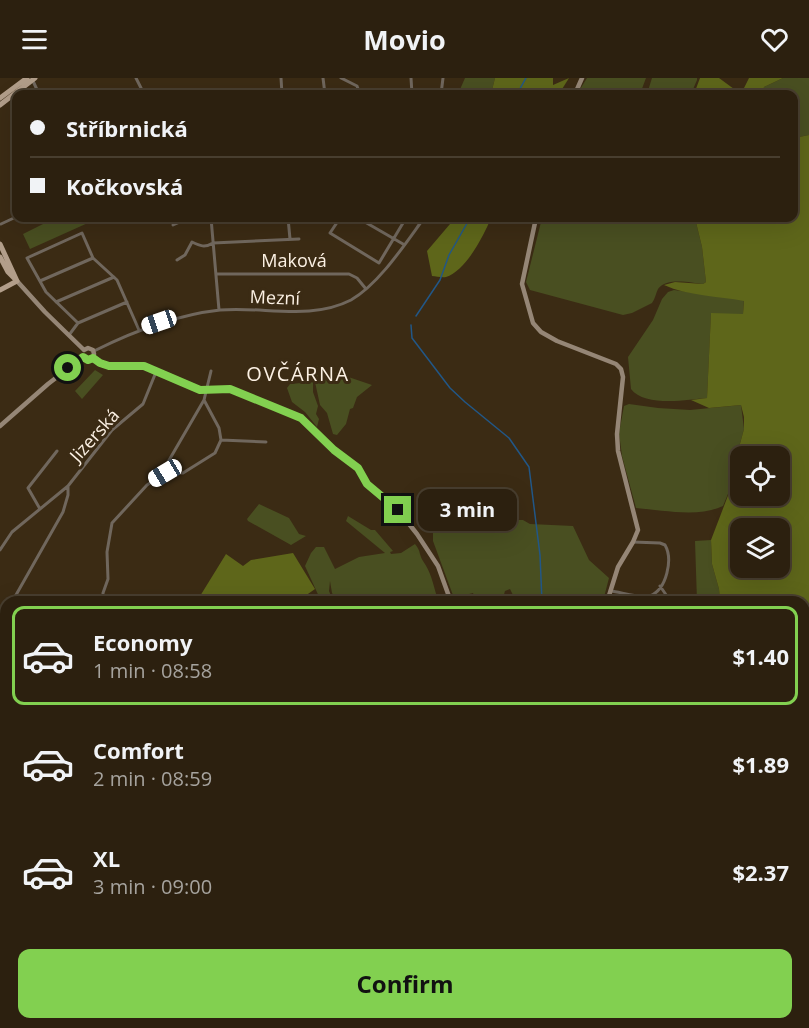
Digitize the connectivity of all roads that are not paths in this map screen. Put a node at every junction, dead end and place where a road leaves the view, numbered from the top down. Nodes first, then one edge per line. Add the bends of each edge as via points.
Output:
1 (341, 78) edge
2 (32, 79) edge
3 (13, 90) edge
4 (18, 90) edge
5 (358, 90) edge
6 (12, 95) edge
7 (0, 105) edge
8 (180, 222) edge
9 (211, 222) edge
10 (288, 222) edge
11 (337, 222) edge
12 (365, 222) edge
13 (404, 222) edge
14 (421, 222) edge
15 (535, 222) edge
16 (173, 225) dead end
17 (290, 239) junction
18 (299, 239) dead end
19 (394, 239) junction
20 (213, 243) junction
21 (0, 244) edge
22 (404, 245) junction
23 (0, 257) edge
24 (93, 258) junction
25 (177, 260) dead end
26 (216, 274) junction
27 (114, 278) junction
28 (17, 281) junction
29 (39, 281) junction
30 (0, 290) edge
31 (366, 290) junction
32 (127, 302) junction
33 (56, 303) junction
34 (219, 310) junction
35 (78, 323) junction
36 (139, 330) junction
37 (69, 334) junction
38 (84, 350) junction
39 (94, 351) junction
40 (83, 357) junction
41 (93, 358) junction
42 (212, 371) dead end
43 (156, 372) junction
44 (207, 391) junction
45 (204, 400) junction
46 (0, 426) edge
47 (221, 440) junction
48 (266, 442) dead end
49 (57, 451) dead end
50 (165, 473) junction
51 (68, 486) junction
52 (40, 509) junction
53 (633, 542) junction
54 (0, 550) edge
55 (660, 586) junction
56 (610, 590) junction
57 (15, 596) edge
58 (103, 596) edge
59 (449, 596) edge
60 (608, 596) edge
61 (640, 596) edge
62 (651, 596) edge
63 (667, 596) edge

1 - 5 street
2 - 3 main road
2 - 4 main road
6 - 7 main road
8 - 16 street
9 - 20 street
10 - 17 street
11 - 19 street via 330,233 380,263
12 - 19 street
13 - 19 street
14 - 22 street, Mezní
15 - 53 street via 522,284 531,318 541,332 621,369 618,442 637,521
17 - 18 street
17 - 20 street
19 - 22 street
20 - 25 street via 202,247 192,242
20 - 26 street
21 - 28 main road
22 - 31 street, Mezní
23 - 28 main road
24 - 27 street
24 - 29 street
24 - 29 street via 82,233 27,258
26 - 31 street, Maková via 349,274
26 - 34 street
27 - 32 street
27 - 33 street
28 - 30 main road
28 - 37 street
29 - 33 street
31 - 34 street, Mezní via 340,305 316,311
32 - 35 street
32 - 36 street
33 - 35 street
34 - 36 street, Mezní
35 - 37 street
36 - 39 street, Mezní
37 - 38 street
38 - 39 street
38 - 40 street
39 - 41 street
40 - 41 street
40 - 46 street
41 - 43 street via 104,365 142,366
42 - 44 street
43 - 44 street
43 - 51 street, Jizerská via 144,404 112,430
44 - 45 street
44 - 59 street via 230,389 301,418 398,510 438,566
45 - 47 street
45 - 50 street
47 - 48 street
47 - 50 street via 215,453 183,473
49 - 52 street, Jizerská via 28,488
50 - 58 street via 147,485 112,523
51 - 52 street, Jizerská
51 - 57 street via 63,512
52 - 54 street, Jizerská via 12,532
53 - 55 street via 665,544 668,573
53 - 56 street
55 - 62 street
55 - 63 street
56 - 60 street
56 - 61 street

